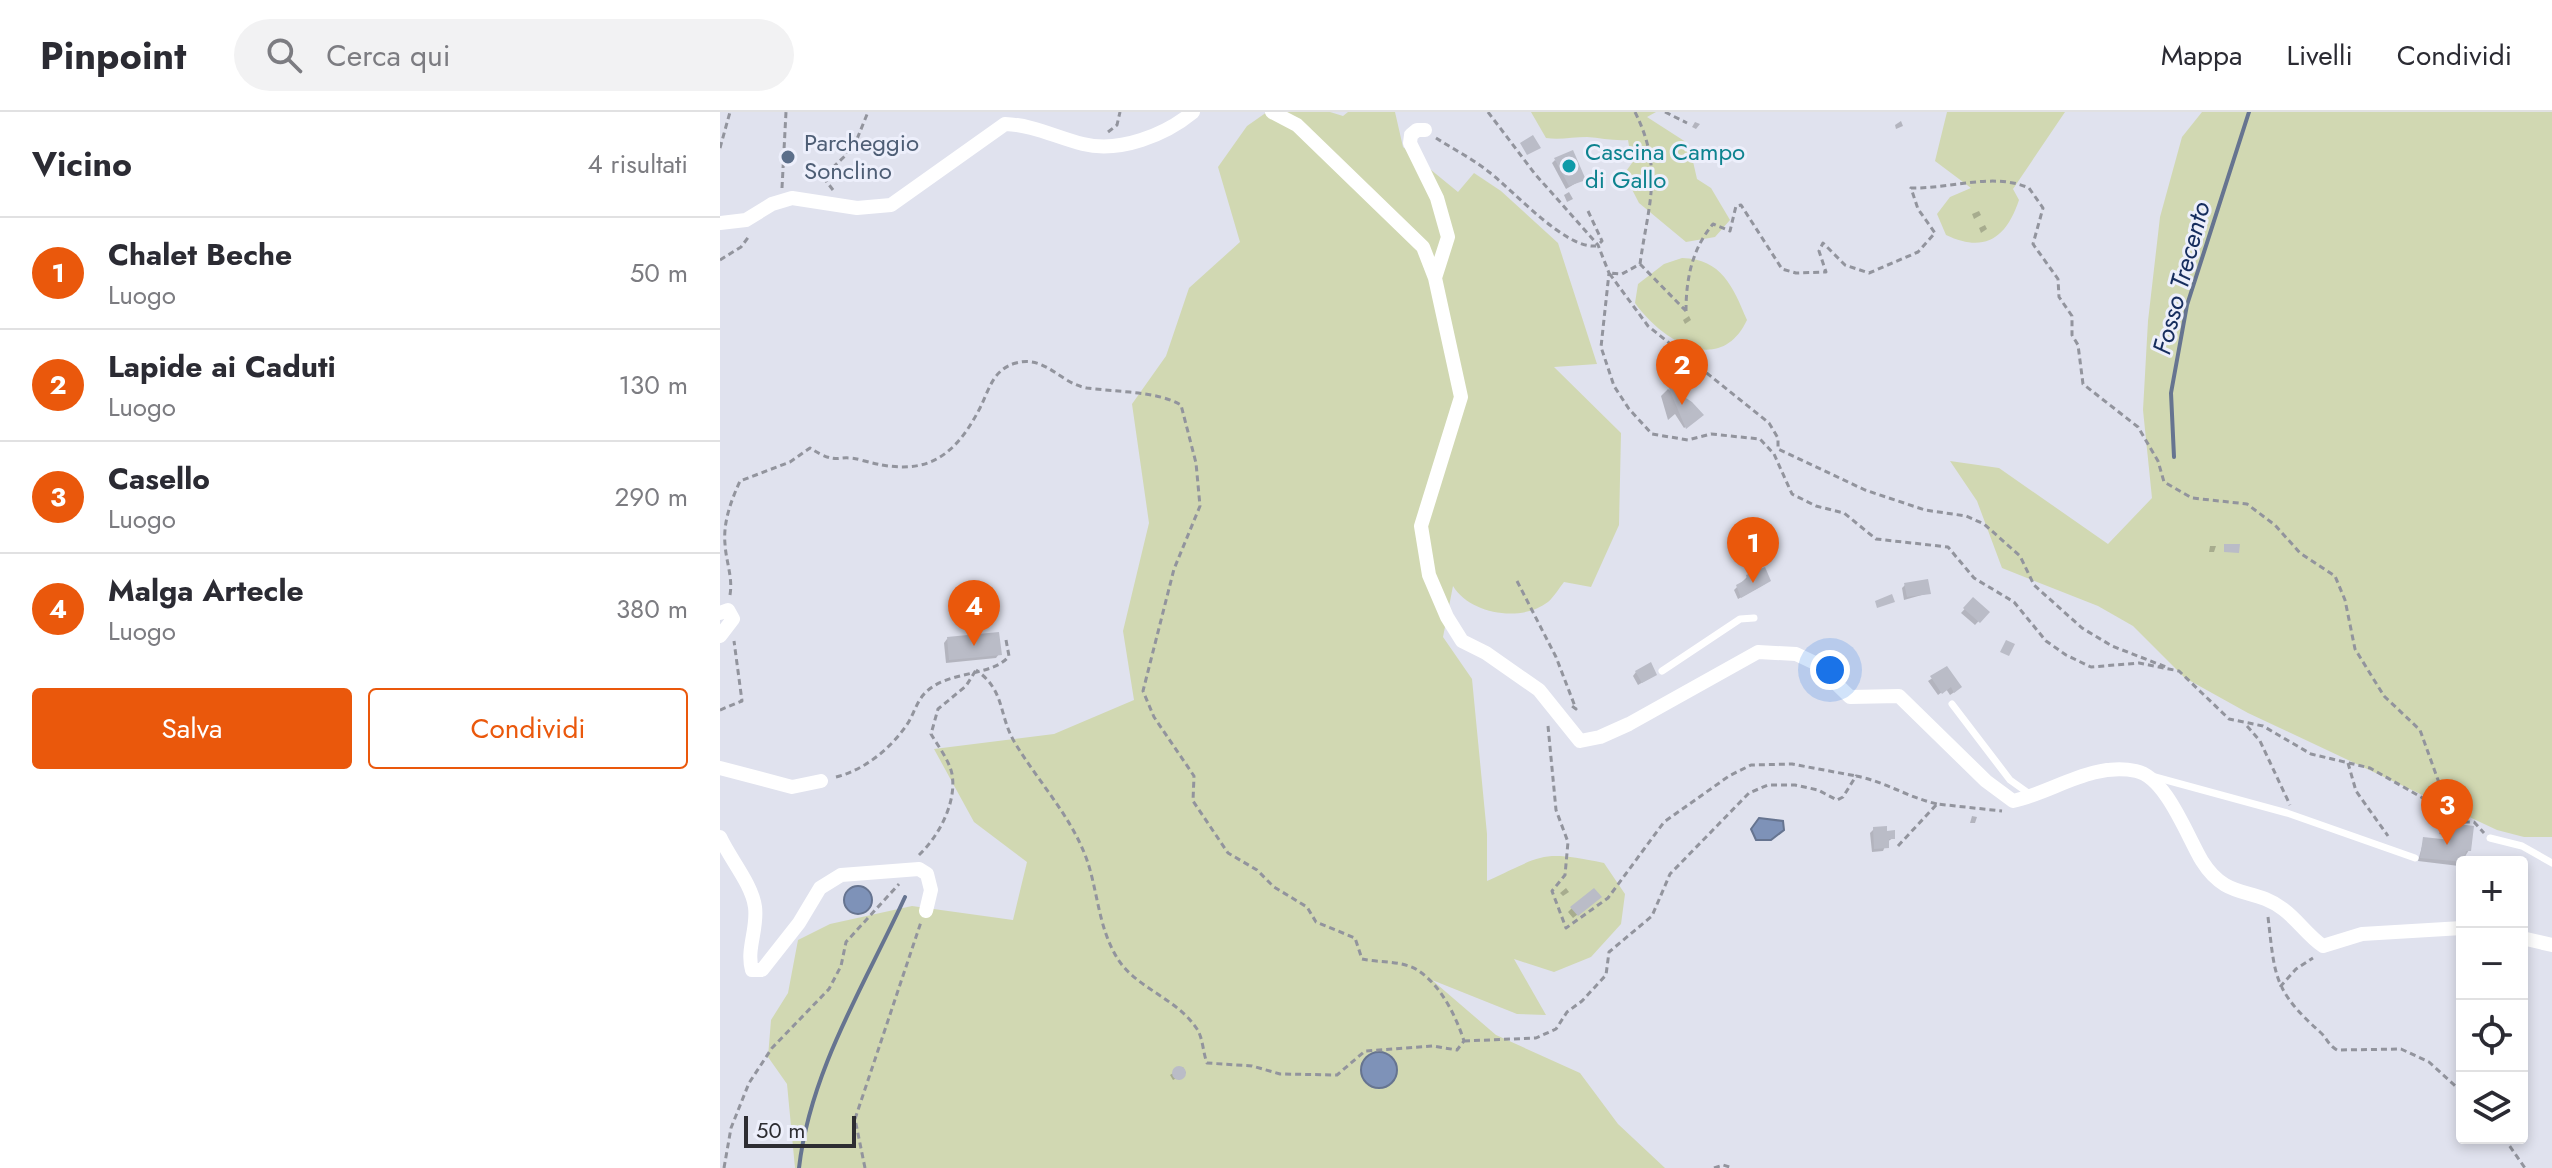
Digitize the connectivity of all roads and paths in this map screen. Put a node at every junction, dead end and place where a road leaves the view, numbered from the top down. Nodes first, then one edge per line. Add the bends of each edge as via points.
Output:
1 (730, 112) edge
2 (786, 112) edge
3 (868, 112) edge
4 (1120, 112) edge
5 (1193, 112) edge
6 (1272, 112) edge
7 (1488, 112) edge
8 (1635, 112) edge
9 (1665, 112) edge
10 (1687, 123) dead end
11 (1425, 130) joint
12 (1092, 144) junction
13 (720, 148) edge
14 (781, 200) junction
15 (848, 207) junction
16 (1588, 211) dead end
17 (759, 212) junction
18 (720, 223) edge
19 (1598, 245) junction
20 (720, 260) edge
21 (1640, 264) junction
22 (1609, 273) junction
23 (1435, 278) junction
24 (1517, 581) dead end
25 (727, 614) edge
26 (1754, 618) dead end
27 (720, 636) edge
28 (1006, 640) dead end
29 (976, 670) junction
30 (1662, 671) dead end
31 (2179, 671) junction
32 (1952, 704) dead end
33 (1548, 709) junction
34 (720, 710) edge
35 (2247, 726) junction
36 (2347, 762) junction
37 (720, 768) edge
38 (1856, 776) junction
39 (2152, 777) junction
40 (821, 781) joint
41 (2025, 797) junction
42 (2291, 802) dead end
43 (1937, 804) junction
44 (2455, 816) junction
45 (720, 837) edge
46 (2490, 838) joint
47 (1898, 846) dead end
48 (2401, 852) junction
49 (2415, 858) dead end
50 (2552, 863) edge
51 (906, 868) junction
52 (2266, 900) junction
53 (926, 911) joint
54 (2456, 928) edge
55 (2528, 939) edge
56 (2552, 945) edge
57 (2323, 946) junction
58 (2279, 988) junction
59 (1464, 1041) junction
60 (2456, 1087) edge
61 (2508, 1144) edge
62 (724, 1168) edge
63 (865, 1168) edge
64 (1714, 1168) edge
65 (1733, 1168) edge
66 (2525, 1168) edge

1 - 13 path
2 - 14 path
3 - 15 path via 846,155 823,177
4 - 12 path via 1117,125
5 - 12 street via 1160,134
6 - 23 street via 1297,125 1423,247
7 - 19 path
8 - 21 path via 1652,158 1654,181
9 - 10 path
11 - 19 path via 1484,168 1561,232 1587,247
11 - 23 street via 1411,135 1410,143 1437,198 1448,237
12 - 15 street via 1005,124 906,197 875,209
14 - 15 street via 809,198
14 - 17 street
16 - 19 path via 1598,226
17 - 18 street via 746,220
17 - 20 path via 756,228 741,247
19 - 22 path
21 - 22 path via 1622,274
21 - 44 path via 1686,311 1696,250 1713,224 1730,231 1736,206 1741,205 1782,269 1826,272 1819,251 1823,243 1845,265 1869,273 1918,252 1935,233 1911,188 1964,186 1995,178 2029,188 2043,208 2033,244 2058,279 2059,297 2072,316 2083,384 2138,427 2164,482 2192,498 2247,504 2300,553 2335,576 2355,649 2384,696 2420,730
22 - 31 path via 1648,326 1769,423 1778,449 1865,490 1984,524 2020,556 2034,585 2082,628 2112,646
22 - 31 path via 1601,347 1614,386 1652,434 1688,440 1711,434 1760,439 1774,454 1792,494 1844,513 1876,539 1948,547 1974,578 2014,602 2046,641 2066,655 2091,667 2139,663
23 - 33 street via 1461,397 1421,526 1429,575 1462,641 1539,690
24 - 33 path via 1562,669 1576,709 1567,704
25 - 27 street
25 - 34 path via 742,701
25 - 59 path via 732,580 726,523 740,481 790,462 810,448 824,459 853,458 891,469 926,464 959,438 989,385 1013,363 1031,360 1049,366 1061,379 1081,387 1166,396 1181,405 1196,463 1200,506 1174,569 1149,663 1143,691 1154,717 1194,776 1193,801 1228,853 1307,907 1316,922 1355,938 1362,959 1418,970 1442,996
26 - 30 lane via 1740,619
28 - 29 path via 1009,656 1003,663
29 - 40 path via 955,674 925,693 906,727 874,759
29 - 51 path via 966,686 938,709 931,734 952,775 952,799 928,846
29 - 59 path via 993,682 1015,742 1050,790 1087,862 1103,930 1116,958 1128,973 1168,998 1198,1030 1207,1063 1280,1074 1337,1075 1365,1051 1433,1046 1457,1050
31 - 35 path via 2229,719
32 - 41 lane
33 - 38 path via 1556,810 1568,842 1565,875 1552,891 1566,928 1608,898 1664,822 1729,776 1751,765 1792,764
33 - 41 street via 1580,741 1590,739 1629,724 1758,652 1796,654 1829,674 1850,697 1899,696 1986,781 2013,801
35 - 36 path via 2263,726 2311,754
35 - 42 path
36 - 44 path via 2370,768
36 - 48 path via 2356,791
37 - 40 street via 792,787
38 - 43 path via 1886,782 1907,796
38 - 59 path via 1837,800 1795,785 1768,785 1749,793 1670,874 1652,916 1609,952 1606,975 1556,1029 1536,1038
39 - 41 street via 2136,771 2091,773
39 - 48 lane via 2287,813
39 - 52 street via 2204,864 2229,890
41 - 43 path via 1996,811
43 - 47 path
44 - 46 path via 2474,822
45 - 51 street via 754,901 757,927 748,957 752,970 762,970 775,956 820,888 841,875
46 - 50 lane via 2522,846
48 - 49 lane
51 - 53 street via 927,874 931,890
51 - 62 path via 885,902 846,942 829,989 772,1048 749,1083 731,1128
52 - 57 street
52 - 58 path via 2267,938
53 - 63 path via 855,1119
54 - 57 street via 2362,934
55 - 56 street
57 - 58 path
58 - 60 path via 2329,1046 2401,1049 2429,1062
61 - 66 path
64 - 65 path

